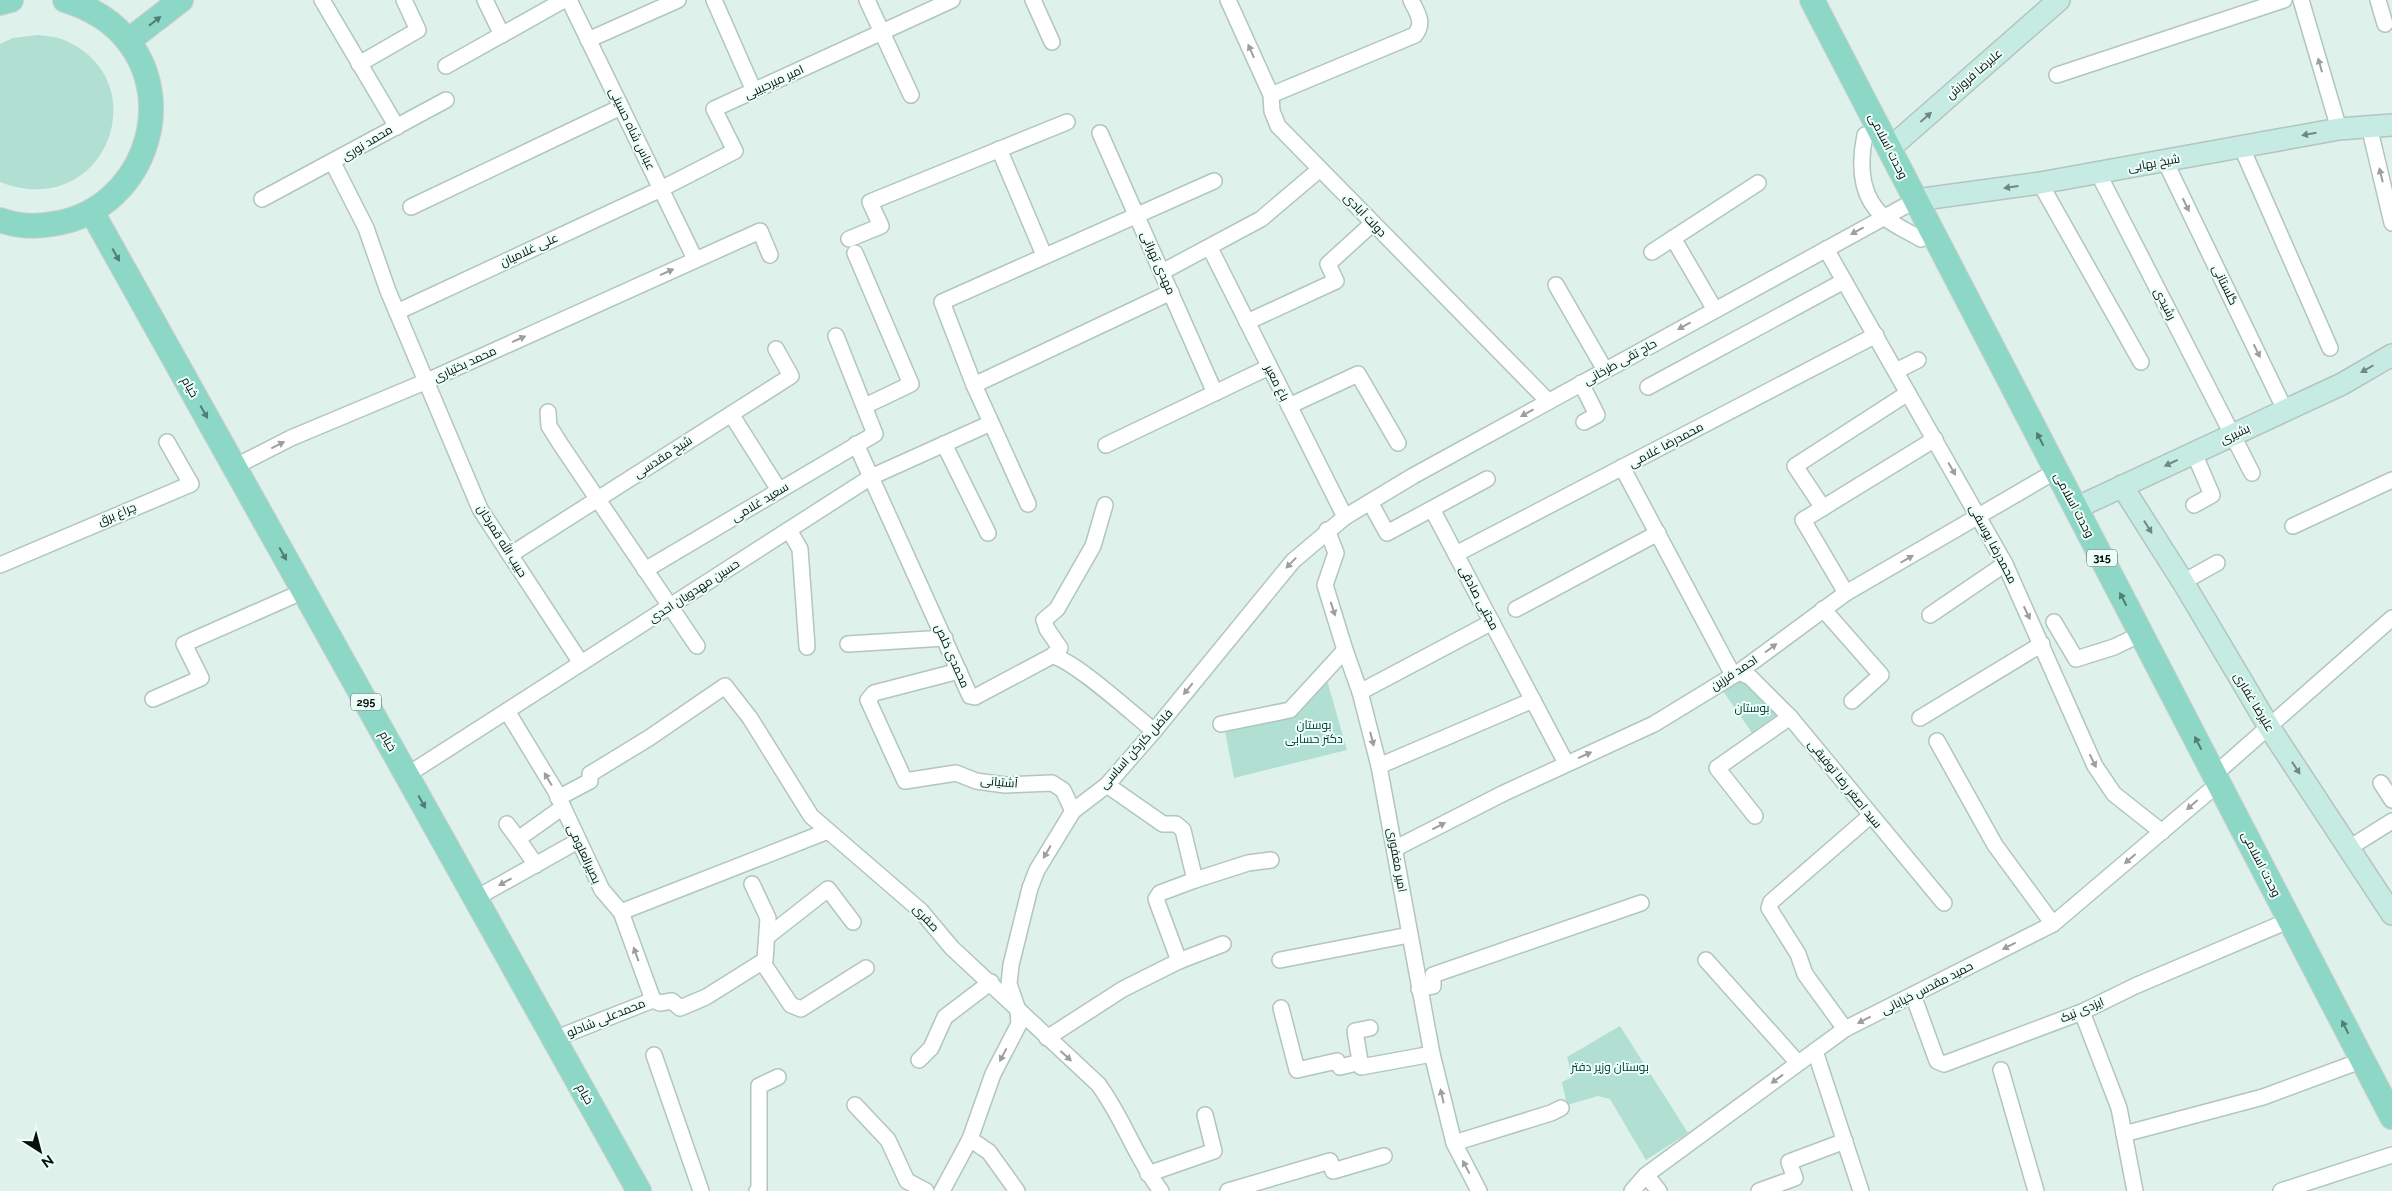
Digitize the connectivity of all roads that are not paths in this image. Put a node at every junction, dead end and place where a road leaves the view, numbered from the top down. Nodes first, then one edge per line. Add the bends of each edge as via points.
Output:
1 (11, 0) edge
2 (65, 0) edge
3 (181, 0) edge
4 (322, 0) edge
5 (404, 0) edge
6 (485, 0) edge
7 (564, 0) edge
8 (569, 0) edge
9 (678, 0) edge
10 (714, 0) edge
11 (867, 0) edge
12 (952, 0) edge
13 (1033, 0) edge
14 (1228, 0) edge
15 (1411, 0) edge
16 (1812, 0) edge
17 (2058, 0) edge
18 (2284, 0) edge
19 (2378, 0) edge
20 (2306, 1) edge
21 (0, 3) edge
22 (2385, 24) dead end
23 (882, 32) junction
24 (502, 35) junction
25 (588, 40) junction
26 (128, 41) junction
27 (1052, 42) dead end
28 (359, 64) junction
29 (446, 66) dead end
30 (2057, 74) dead end
31 (754, 90) junction
32 (911, 95) dead end
33 (1271, 95) junction
34 (446, 100) dead end
35 (621, 107) junction
36 (1066, 122) dead end
37 (2392, 125) edge
38 (2369, 126) junction
39 (397, 127) junction
40 (2339, 129) junction
41 (1100, 133) dead end
42 (1865, 135) dead end
43 (2241, 146) junction
44 (999, 149) junction
45 (1889, 149) junction
46 (2165, 161) junction
47 (333, 163) junction
48 (1320, 169) junction
49 (2098, 173) junction
50 (1214, 181) dead end
51 (1758, 183) dead end
52 (2040, 183) junction
53 (662, 189) junction
54 (262, 199) dead end
55 (1916, 200) junction
56 (411, 207) dead end
57 (92, 212) junction
58 (1136, 214) junction
59 (1884, 217) junction
60 (0, 220) edge
61 (1373, 223) junction
62 (2392, 223) edge
63 (1673, 238) junction
64 (1921, 239) dead end
65 (1210, 248) junction
66 (1826, 248) junction
67 (1652, 252) dead end
68 (770, 255) dead end
69 (1044, 255) junction
70 (695, 259) junction
71 (1162, 272) junction
72 (1844, 281) junction
73 (1556, 285) dead end
74 (1171, 292) junction
75 (1715, 310) junction
76 (397, 312) junction
77 (1247, 322) junction
78 (1876, 335) junction
79 (836, 336) dead end
80 (2330, 348) dead end
81 (776, 349) dead end
82 (2392, 355) edge
83 (1918, 360) dead end
84 (2140, 362) dead end
85 (1269, 367) junction
86 (1605, 370) junction
87 (1896, 371) junction
88 (427, 382) junction
89 (1581, 383) junction
90 (974, 385) junction
91 (1648, 387) dead end
92 (1215, 393) junction
93 (1908, 393) junction
94 (1548, 401) junction
95 (865, 406) junction
96 (1289, 406) junction
97 (2285, 410) junction
98 (548, 412) dead end
99 (731, 414) junction
100 (1584, 422) dead end
101 (991, 424) junction
102 (2232, 435) junction
103 (1935, 439) junction
104 (167, 442) dead end
105 (1398, 442) dead end
106 (856, 444) junction
107 (944, 444) junction
108 (1106, 445) dead end
109 (2194, 453) junction
110 (234, 467) junction
111 (1622, 467) junction
112 (2056, 471) junction
113 (2252, 473) dead end
114 (871, 477) junction
115 (1487, 479) dead end
116 (2390, 484) edge
117 (2122, 486) junction
118 (779, 490) junction
119 (597, 499) junction
120 (1370, 502) junction
121 (1028, 504) dead end
122 (1105, 505) dead end
123 (2194, 505) dead end
124 (1823, 508) junction
125 (2076, 508) junction
126 (1432, 509) junction
127 (1345, 517) junction
128 (1979, 517) junction
129 (2293, 526) dead end
130 (789, 530) junction
131 (1327, 530) junction
132 (988, 533) dead end
133 (1658, 533) junction
134 (1456, 554) junction
135 (510, 555) junction
136 (2217, 563) dead end
137 (2004, 564) junction
138 (0, 566) edge
139 (645, 570) junction
140 (2183, 582) junction
141 (304, 591) junction
142 (1846, 594) junction
143 (670, 606) junction
144 (1516, 609) dead end
145 (1823, 609) junction
146 (1930, 615) dead end
147 (2392, 618) edge
148 (1492, 622) junction
149 (2054, 622) dead end
150 (2142, 634) junction
151 (945, 638) junction
152 (848, 644) dead end
153 (2042, 644) junction
154 (697, 646) dead end
155 (807, 647) dead end
156 (1344, 650) junction
157 (1052, 656) junction
158 (581, 664) junction
159 (958, 672) junction
160 (1736, 674) junction
161 (1360, 692) junction
162 (153, 699) dead end
163 (1533, 700) junction
164 (1852, 701) dead end
165 (507, 711) junction
166 (1790, 717) junction
167 (1920, 718) dead end
168 (1222, 724) dead end
169 (2269, 727) junction
170 (1154, 731) junction
171 (1937, 741) dead end
172 (1566, 763) junction
173 (1379, 766) junction
174 (407, 775) junction
175 (2217, 779) junction
176 (2381, 783) dead end
177 (1107, 784) junction
178 (2392, 800) edge
179 (560, 803) junction
180 (1073, 811) junction
181 (1755, 816) dead end
182 (1870, 816) junction
183 (2392, 821) edge
184 (507, 824) dead end
185 (828, 832) junction
186 (2162, 832) junction
187 (518, 838) junction
188 (578, 841) junction
189 (1396, 848) junction
190 (2349, 848) junction
191 (1271, 860) dead end
192 (536, 865) junction
193 (1196, 880) junction
194 (752, 884) dead end
195 (476, 898) junction
196 (1944, 903) dead end
197 (1641, 904) dead end
198 (621, 912) junction
199 (2392, 914) edge
200 (2290, 920) junction
201 (853, 922) dead end
202 (2053, 924) junction
203 (1409, 935) junction
204 (768, 936) junction
205 (1223, 944) dead end
206 (1280, 960) dead end
207 (1706, 960) dead end
208 (1179, 961) junction
209 (763, 963) junction
210 (866, 968) dead end
211 (991, 982) junction
212 (1420, 989) junction
213 (1913, 995) junction
214 (653, 1000) junction
215 (1281, 1008) dead end
216 (1018, 1010) junction
217 (2082, 1012) junction
218 (1370, 1028) dead end
219 (1845, 1030) junction
220 (1047, 1038) junction
221 (554, 1039) junction
222 (1815, 1051) junction
223 (1432, 1054) junction
224 (654, 1055) dead end
225 (919, 1060) dead end
226 (2363, 1060) junction
227 (1798, 1063) junction
228 (1361, 1064) junction
229 (2001, 1070) dead end
230 (778, 1077) dead end
231 (2389, 1102) edge
232 (855, 1105) dead end
233 (1562, 1108) dead end
234 (1204, 1115) dead end
235 (2124, 1134) junction
236 (970, 1139) junction
237 (1845, 1141) junction
238 (1454, 1143) junction
239 (2392, 1155) edge
240 (1384, 1156) dead end
241 (1148, 1174) junction
242 (1646, 1175) junction
243 (639, 1191) edge
244 (701, 1191) edge
245 (757, 1191) edge
246 (926, 1191) edge
247 (942, 1191) edge
248 (1017, 1191) edge
249 (1161, 1191) edge
250 (1228, 1191) edge
251 (1479, 1191) edge
252 (1632, 1191) edge
253 (1659, 1191) edge
254 (1759, 1191) edge
255 (1861, 1191) edge
256 (2036, 1191) edge
257 (2135, 1191) edge
258 (2281, 1191) edge

1 - 21 main road
2 - 26 main road via 104,18
26 -> 3 main road
4 - 28 street, محمد نوری
5 - 28 street via 418,30
6 - 24 street
7 - 24 street
8 - 25 street, عباس شاه حسینی
9 - 25 street
10 - 31 street
11 - 23 street
12 - 23 street, امیر میرحبیبی
13 - 27 street
33 -> 14 street, دولت آبادی
15 - 33 street via 1421,22 1415,35
16 - 45 main road, وحدت اسلامی / 315
45 -> 17 street, علیرضا فروزش
18 - 30 street
19 - 22 street
40 -> 20 street
23 - 31 street, امیر میرحبیبی
23 - 32 street
24 - 29 street
25 - 35 street, عباس شاه حسینی
26 - 57 main road via 142,63 149,88 152,113 148,139 139,163 125,184
28 - 39 street, محمد نوری
31 - 53 street, امیر میرحبیبی via 714,109 735,151
33 - 48 street, دولت آبادی via 1272,111 1278,126
34 - 39 street
35 - 53 street, عباس شاه حسینی
35 - 56 street
36 - 44 street
37 - 38 street, شیخ بهایی
38 - 40 street, شیخ بهایی
62 -> 38 street
39 - 47 street, محمد نوری
40 -> 43 street, شیخ بهایی
41 - 58 street, مهدی تهرانی
42 - 59 street via 1860,158 1863,184
43 - 46 street, شیخ بهایی
43 - 80 street
44 - 69 street
44 - 95 street via 870,202 881,226 852,246 911,384
45 - 55 main road, وحدت اسلامی / 315
46 - 49 street, شیخ بهایی
46 -> 97 street, گلستانی
47 - 54 street, محمد نوری
47 - 76 street, حبیب الله قمرخان via 366,228
48 - 61 street, دولت آبادی
48 - 65 street via 1261,218
49 - 52 street, شیخ بهایی
49 - 102 street, رشیدی
50 - 58 street
51 - 63 street
52 -> 55 street, شیخ بهایی
52 - 84 street
53 - 70 street, عباس شاه حسینی
53 - 76 street, علی غلامیان
55 - 59 street, حاج تقی طرخانی
112 -> 55 main road, وحدت اسلامی / 315
57 - 60 main road via 65,223 37,226
57 -> 110 main road, خیام / 295
58 - 69 street
58 - 71 street, مهدی تهرانی
59 - 64 street
59 -> 66 street, حاج تقی طرخانی
61 - 77 street via 1328,264 1336,281
61 - 94 street, دولت آبادی
63 - 67 street
63 - 75 street
65 - 71 street
65 - 77 street, باغ معیر
66 - 72 street, محمدرضا یوسفی
66 - 75 street, حاج تقی طرخانی
68 - 70 street, محمد بختیاری via 760,231
69 - 90 street via 945,299 942,307
88 -> 70 street, محمد بختیاری
71 - 74 street, مهدی تهرانی
72 - 78 street, محمدرضا یوسفی
72 - 91 street
73 - 86 street
74 - 90 street
74 - 92 street, مهدی تهرانی
75 -> 86 street, حاج تقی طرخانی
76 - 88 street, حبیب الله قمرخان
77 - 85 street, باغ معیر
78 - 87 street, محمدرضا یوسفی
78 - 111 street, محمدرضا غلامی
79 - 95 street
81 - 99 street, شیخ مقدسی via 791,376
82 -> 97 street, بشیری via 2342,384
83 - 87 street
85 - 92 street
85 - 96 street, باغ معیر
86 - 89 street, حاج تقی طرخانی
87 - 93 street, محمدرضا یوسفی
110 -> 88 street, محمد بختیاری via 292,438
88 - 135 street, حبیب الله قمرخان via 480,509
89 - 94 street, حاج تقی طرخانی
89 - 100 street via 1597,415
90 - 101 street
92 - 108 street
93 - 103 street, محمدرضا یوسفی
93 - 124 street via 1795,466
94 -> 120 street, حاج تقی طرخانی
95 - 106 street, سعید غلامی via 875,434
96 - 105 street via 1358,374
96 - 127 street, باغ معیر
97 - 102 street, بشیری
98 - 119 street via 548,426
99 - 118 street
99 - 119 street, شیخ مقدسی
101 - 107 street, حسین مهدویان احدی
101 - 121 street
102 - 109 street, بشیری
102 - 113 street, رشیدی
103 - 124 street
103 -> 128 street, محمدرضا یوسفی
104 - 138 street, چراغ برق via 191,484
106 - 114 street, محمدی خلص
106 - 118 street, سعید غلامی
107 - 114 street, حسین مهدویان احدی
107 - 132 street
109 -> 117 street, بشیری
109 - 123 street via 2212,494
110 -> 141 main road, خیام / 295
111 - 133 street
111 - 134 street, محمدرضا غلامی
112 - 125 main road, وحدت اسلامی / 315
112 - 128 street, احمد فرزین
114 - 130 street, حسین مهدویان احدی
114 - 151 street, محمدی خلص
115 - 126 street
116 - 129 street
117 - 125 street, بشیری
117 -> 140 street, علیرضا غفاری
118 - 139 street, سعید غلامی
119 - 135 street, شیخ مقدسی
119 - 139 street
120 - 126 street via 1386,533
120 - 127 street, حاج تقی طرخانی
122 - 157 street via 1093,546 1057,610 1044,620 1060,648
124 - 142 street via 1803,520
150 -> 125 main road, وحدت اسلامی / 315
126 - 134 street, مجتبی صادقی
127 - 131 street, حاج تقی طرخانی
128 - 137 street, محمدرضا یوسفی
142 -> 128 street, احمد فرزین
130 - 143 street, حسین مهدویان احدی
130 - 155 street via 800,549
131 -> 156 street, امیر مغفوری via 1336,553 1325,585
131 -> 170 street, فاضل کارکن اساسی via 1292,561
133 - 144 street
133 - 160 street
134 - 148 street, مجتبی صادقی
135 - 158 street, حبیب الله قمرخان
136 - 140 street
137 - 146 street
137 -> 153 street, محمدرضا یوسفی
139 - 143 street
140 - 169 street, علیرضا غفاری
141 - 162 street via 184,644 201,678
141 - 174 main road, خیام / 295
142 - 145 street, احمد فرزین
143 - 154 street
143 - 158 street, حسین مهدویان احدی
160 -> 145 street, احمد فرزین
145 - 164 street via 1881,675
147 - 169 street, حمید مقدس خیابانی
148 - 161 street
148 - 163 street, مجتبی صادقی
149 - 150 street via 2076,659
175 -> 150 main road, وحدت اسلامی / 315
151 - 152 street
151 - 159 street, محمدی خلص
153 - 167 street
153 -> 186 street, محمدرضا یوسفی via 2095,766 2114,794
156 - 161 street, امیر مغفوری
156 - 168 street via 1290,710
157 - 159 street, محمدی خلص via 975,697 968,693
157 - 170 street via 1060,657
158 - 165 street, حسین مهدویان احدی
159 - 180 street, آشتیانی via 874,692 868,700 905,780 956,772 976,781 1005,785 1052,782 1063,790
160 - 166 street, سید اصغر رضا توفیقی via 1750,677
172 -> 160 street, احمد فرزین via 1654,724
161 -> 173 street, امیر مغفوری
163 - 172 street, مجتبی صادقی
163 - 173 street
165 - 174 street, حسین مهدویان احدی
179 -> 165 street, بصیرالعلومی
166 - 181 street via 1717,768
166 - 182 street, سید اصغر رضا توفیقی
169 - 175 street, حمید مقدس خیابانی
169 -> 190 street, علیرضا غفاری
170 - 177 street, فاضل کارکن اساسی
171 - 202 street via 1995,845
189 -> 172 street, احمد فرزین
173 - 189 street, امیر مغفوری
174 -> 195 main road, خیام / 295
175 -> 186 street, حمید مقدس خیابانی
175 - 200 main road, وحدت اسلامی / 315
176 - 178 street
177 - 180 street, فاضل کارکن اساسی
177 - 193 street via 1163,824 1180,826
179 - 185 street, صفری via 590,781 590,774 725,686 750,718 811,816
179 - 187 street
179 - 188 street, بصیرالعلومی
180 -> 216 street, فاضل کارکن اساسی via 1036,870 1030,888 1009,984
182 - 196 street, سید اصغر رضا توفیقی
182 - 219 street via 1771,902 1769,908 1798,954 1805,974
183 - 190 street
184 - 187 street
185 - 198 street
185 - 211 street, صفری via 922,910 952,948
186 -> 202 street, حمید مقدس خیابانی
187 - 192 street
188 - 192 street
188 - 198 street, بصیرالعلومی via 602,890
189 - 203 street, امیر مغفوری
190 - 199 street, علیرضا غفاری
191 - 193 street via 1248,863
192 -> 195 street
193 - 208 street via 1160,893 1156,899
194 - 204 street via 768,918
195 - 221 main road, خیام / 295
197 - 212 street via 1433,975 1433,986
214 -> 198 street, بصیرالعلومی
200 - 217 street, ایزدی نیک
226 -> 200 main road, وحدت اسلامی / 315
201 - 204 street via 828,889
202 -> 213 street, حمید مقدس خیابانی
203 - 206 street
203 - 212 street, امیر مغفوری
204 - 209 street
205 - 208 street
207 - 227 street
208 - 220 street via 1108,996
209 - 210 street via 791,1005 801,1009
209 - 214 street, محمدعلی شادلو via 706,997 680,1008 672,1001 660,1004
211 - 216 street, صفری
211 - 225 street via 945,1017 931,1048
212 - 223 street, امیر مغفوری
213 - 217 street, ایزدی نیک via 1940,1064
213 -> 219 street, حمید مقدس خیابانی
214 - 221 street, محمدعلی شادلو
215 - 228 street via 1298,1070 1337,1061 1340,1067
216 - 220 street, صفری
216 -> 236 street, فاضل کارکن اساسی via 1019,1024 993,1074
217 - 235 street via 2119,1108
218 - 228 street via 1355,1031
219 - 222 street, حمید مقدس خیابانی
220 -> 241 street, صفری via 1098,1084 1114,1105
221 - 243 main road, خیام / 295
222 - 227 street, حمید مقدس خیابانی
222 - 237 street
223 - 228 street
238 -> 223 street, امیر مغفوری
224 - 244 street
226 - 231 main road, وحدت اسلامی / 315
226 - 235 street via 2263,1097
227 -> 242 street, حمید مقدس خیابانی
229 - 256 street
230 - 245 street via 759,1086 760,1190
232 - 246 street via 888,1140 907,1181
233 - 238 street
234 - 241 street via 1214,1151
235 - 257 street
236 - 247 street, فاضل کارکن اساسی
236 - 248 street via 989,1152
237 - 254 street via 1790,1162 1795,1178
237 - 255 street
251 -> 238 street, امیر مغفوری
239 - 258 street
240 - 250 street via 1333,1171 1330,1162
241 - 249 street, صفری
242 - 252 street, حمید مقدس خیابانی
242 - 253 street

